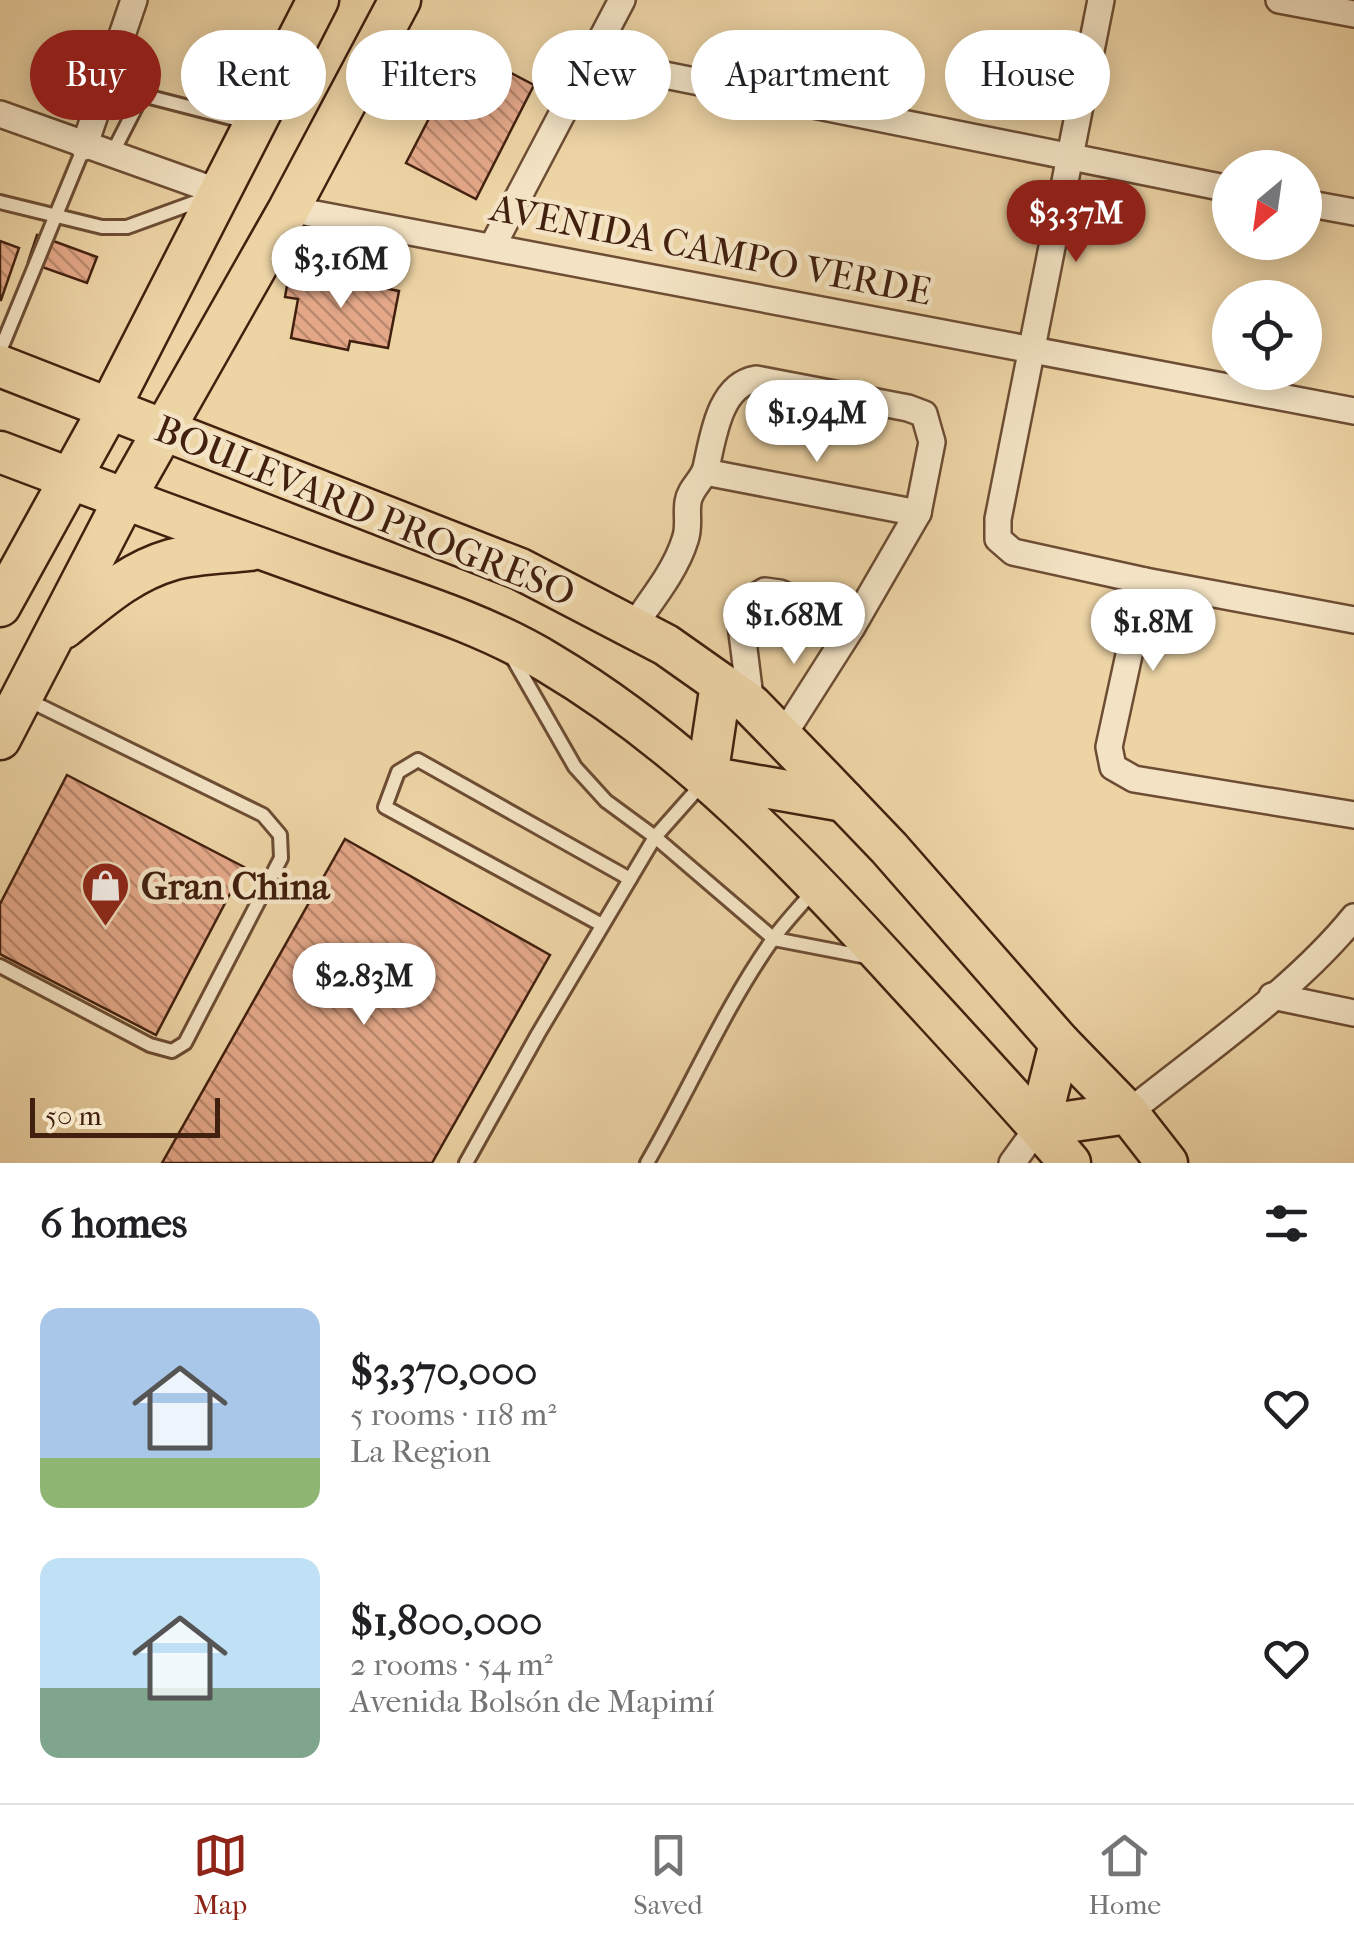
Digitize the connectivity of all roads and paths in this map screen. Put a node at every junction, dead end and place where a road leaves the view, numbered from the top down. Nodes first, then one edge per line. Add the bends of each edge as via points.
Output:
1 (134, 0) edge
2 (318, 0) edge
3 (400, 0) edge
4 (622, 0) edge
5 (1101, 0) edge
6 (1279, 0) edge
7 (1354, 14) edge
8 (606, 30) edge
9 (671, 77) edge
10 (0, 114) edge
11 (559, 120) edge
12 (254, 124) junction
13 (84, 146) junction
14 (111, 156) junction
15 (1068, 159) junction
16 (1212, 186) edge
17 (219, 192) junction
18 (0, 202) edge
19 (1322, 206) edge
20 (289, 209) junction
21 (1354, 212) edge
22 (58, 215) junction
23 (492, 247) junction
24 (1031, 349) junction
25 (0, 351) edge
26 (0, 366) edge
27 (110, 407) junction
28 (1354, 411) edge
29 (165, 430) junction
30 (0, 452) edge
31 (705, 472) junction
32 (71, 479) junction
33 (124, 500) junction
34 (918, 513) junction
35 (261, 549) junction
36 (1144, 581) junction
37 (0, 606) edge
38 (1354, 620) edge
39 (633, 627) junction
40 (852, 627) junction
41 (53, 636) junction
42 (502, 638) junction
43 (736, 695) junction
44 (22, 696) junction
45 (782, 736) junction
46 (0, 739) edge
47 (707, 778) junction
48 (844, 801) junction
49 (1354, 815) edge
50 (656, 836) junction
51 (630, 878) junction
52 (818, 885) junction
53 (1354, 917) edge
54 (602, 925) junction
55 (774, 938) junction
56 (888, 961) junction
57 (0, 966) edge
58 (1272, 996) junction
59 (1354, 1013) edge
60 (1060, 1042) junction
61 (1128, 1113) junction
62 (1039, 1126) junction
63 (466, 1163) edge
64 (648, 1163) edge
65 (1012, 1163) edge
66 (1070, 1163) edge
67 (1167, 1163) edge

1 - 13 street
2 - 12 main road
3 - 20 main road
4 - 8 street
5 - 15 street
6 - 7 street
9 - 15 street
10 - 13 street
11 - 23 street
12 - 14 lane via 142,94
12 - 17 main road
13 - 14 street
13 - 22 lane
14 - 17 street
15 - 16 street
15 - 24 street
17 - 22 lane via 127,227
17 - 27 main road
18 - 22 lane
19 - 21 street
20 - 23 street, AVENIDA CAMPO VERDE
20 - 29 main road
22 - 25 lane
23 - 24 street, AVENIDA CAMPO VERDE
24 - 28 street, AVENIDA CAMPO VERDE
24 - 36 street via 998,540 1013,552
26 - 27 main road, BOULEVARD PROGRESO
27 - 29 main road, BOULEVARD PROGRESO
27 - 32 main road
29 - 33 main road
29 - 39 main road, BOULEVARD PROGRESO via 520,568
30 - 32 main road, BOULEVARD PROGRESO
31 - 34 street
31 - 34 street via 724,406 743,381 908,408 924,414 932,442
31 - 39 street via 687,504 685,541
32 - 33 main road, BOULEVARD PROGRESO
32 - 37 main road
33 - 35 main road, BOULEVARD PROGRESO
33 - 41 main road
34 - 40 street
35 - 41 main road via 173,559 144,570
35 - 42 main road, BOULEVARD PROGRESO
36 - 38 street
36 - 49 street via 1109,747 1112,767 1134,779
39 - 43 main road, BOULEVARD PROGRESO
40 - 43 street via 780,593 753,596 740,617
40 - 45 street
41 - 44 main road
42 - 47 main road, BOULEVARD PROGRESO via 596,692
42 - 50 lane via 575,768 606,801
43 - 45 main road, BOULEVARD PROGRESO
43 - 47 main road
44 - 46 main road
44 - 57 lane via 263,816 280,834 281,858 184,1042 172,1051 150,1046
45 - 48 main road, BOULEVARD PROGRESO
47 - 48 main road
47 - 50 lane
47 - 52 main road, BOULEVARD PROGRESO
48 - 60 main road, BOULEVARD PROGRESO
50 - 51 lane
50 - 55 lane
51 - 54 lane
51 - 54 lane via 418,760 398,772 385,807
52 - 55 lane
52 - 56 main road, BOULEVARD PROGRESO
53 - 58 street
54 - 63 lane
55 - 56 lane
55 - 64 lane
56 - 62 main road, BOULEVARD PROGRESO
58 - 59 street
58 - 61 street
60 - 61 main road, BOULEVARD PROGRESO
60 - 62 main road
61 - 62 main road
61 - 67 main road, BOULEVARD PROGRESO
62 - 65 street
62 - 66 main road, BOULEVARD PROGRESO

